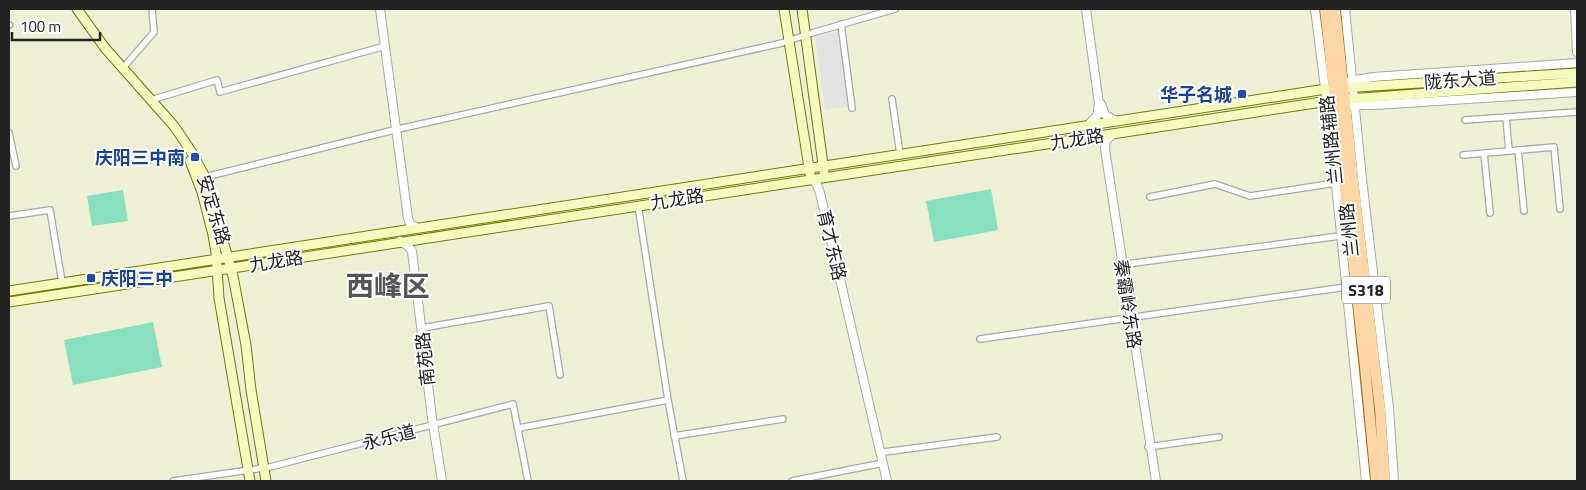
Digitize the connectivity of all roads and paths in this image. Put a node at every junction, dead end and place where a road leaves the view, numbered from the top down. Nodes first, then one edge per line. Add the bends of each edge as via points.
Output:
1 (71, 9) edge
2 (77, 9) edge
3 (152, 9) edge
4 (379, 9) edge
5 (784, 9) edge
6 (802, 9) edge
7 (895, 9) edge
8 (1087, 9) edge
9 (1315, 9) edge
10 (1325, 9) edge
11 (1335, 9) edge
12 (1345, 9) edge
13 (1575, 9) edge
14 (841, 24) junction
15 (805, 35) junction
16 (789, 41) junction
17 (383, 46) junction
18 (1577, 52) edge
19 (1577, 63) edge
20 (123, 68) junction
21 (1577, 72) edge
22 (1577, 82) edge
23 (1577, 92) edge
24 (1342, 93) junction
25 (892, 99) dead end
26 (151, 100) junction
27 (852, 108) dead end
28 (1577, 112) edge
29 (1506, 117) junction
30 (1465, 120) dead end
31 (1117, 121) junction
32 (1087, 126) junction
33 (396, 129) junction
34 (1116, 132) junction
35 (9, 134) edge
36 (1087, 137) junction
37 (1518, 150) junction
38 (1509, 151) junction
39 (1484, 153) junction
40 (900, 154) junction
41 (1463, 155) dead end
42 (16, 166) dead end
43 (824, 166) junction
44 (808, 169) junction
45 (205, 177) junction
46 (824, 177) junction
47 (812, 179) junction
48 (1336, 184) junction
49 (1150, 197) dead end
50 (638, 205) junction
51 (1560, 209) dead end
52 (1524, 211) dead end
53 (1490, 213) dead end
54 (9, 216) edge
55 (418, 228) junction
56 (399, 231) junction
57 (1340, 236) junction
58 (420, 238) junction
59 (400, 241) junction
60 (228, 256) junction
61 (217, 258) junction
62 (1120, 265) junction
63 (231, 268) junction
64 (217, 270) junction
65 (62, 282) junction
66 (1346, 287) junction
67 (9, 291) edge
68 (9, 302) edge
69 (1129, 318) junction
70 (423, 327) junction
71 (980, 339) dead end
72 (560, 375) dead end
73 (668, 400) junction
74 (782, 419) dead end
75 (434, 426) junction
76 (519, 428) junction
77 (674, 436) junction
78 (997, 437) dead end
79 (1219, 437) dead end
80 (1149, 447) junction
81 (884, 452) junction
82 (883, 462) junction
83 (263, 468) junction
84 (244, 470) junction
85 (173, 481) edge
86 (250, 481) edge
87 (266, 481) edge
88 (443, 481) edge
89 (528, 481) edge
90 (683, 481) edge
91 (792, 481) edge
92 (889, 481) edge
93 (1155, 481) edge
94 (1366, 481) edge
95 (1376, 481) edge
96 (1385, 481) edge
97 (1394, 481) edge

1 - 61 main road, 安定东路 via 101,51 170,129 186,153 202,192
2 - 20 main road, 安定东路
3 - 20 street via 154,32
4 - 17 street
5 - 16 main road, 育才东路
6 - 15 main road, 育才东路
7 - 14 street
8 - 31 street via 1102,110 1107,118
8 - 32 street via 1099,104 1097,116
9 - 24 street, 兰州路辅路
10 - 24 main road, 兰州路 / S318
11 - 24 main road, 兰州路 / S318
12 - 24 street, 兰州路辅路
13 - 18 street
14 - 15 street
14 - 27 street
15 - 16 street
15 - 43 main road, 育才东路
16 - 33 street
16 - 44 main road, 育才东路
17 - 26 street via 220,92 217,80
17 - 33 street
19 - 24 street via 1383,76
20 - 26 main road, 安定东路
21 - 24 main road, 陇东大道
22 - 24 main road, 陇东大道
23 - 24 street
24 - 31 main road, 九龙路
24 - 34 main road, 九龙路
24 - 48 street, 兰州路辅路
24 - 95 main road, 兰州路 / S318
24 - 96 main road, 兰州路 / S318 via 1380,409
24 - 97 street, 兰州路辅路 via 1362,179 1390,408
25 - 40 street
26 - 45 main road, 安定东路 via 183,138
28 - 29 street
29 - 30 street
29 - 38 street
31 - 32 main road, 九龙路
32 - 40 main road, 九龙路
33 - 45 street
33 - 55 street via 408,218 410,224
33 - 56 street via 406,218
34 - 36 main road, 九龙路
34 - 62 street, 秦霸岭东路 via 1106,140 1104,149
35 - 42 street
36 - 46 main road, 九龙路
36 - 62 street, 秦霸岭东路 via 1097,141 1102,150
37 - 38 street
37 - 51 street via 1554,147
37 - 52 street
38 - 39 street
39 - 41 street
39 - 53 street
40 - 43 main road, 九龙路
43 - 44 main road, 九龙路
43 - 46 main road, 育才东路
44 - 47 main road, 育才东路
44 - 55 main road, 九龙路
45 - 60 main road, 安定东路
46 - 47 main road, 九龙路
46 - 81 street, 育才东路 via 824,192
47 - 50 main road, 九龙路
47 - 82 street, 育才东路 via 820,193
48 - 49 street via 1250,196 1215,184
48 - 57 street, 兰州路辅路
50 - 58 main road, 九龙路
50 - 73 street
54 - 65 street via 50,210
55 - 56 main road, 九龙路
56 - 60 main road, 九龙路
57 - 62 street
57 - 66 street, 兰州路辅路
58 - 59 main road, 九龙路
58 - 70 street, 南苑路 via 414,247
59 - 63 main road, 九龙路
59 - 70 street, 南苑路 via 412,251
60 - 61 main road, 九龙路
60 - 63 main road, 安定东路
61 - 64 main road, 安定东路
61 - 65 main road, 九龙路
62 - 69 street, 秦霸岭东路
63 - 64 main road, 九龙路
63 - 83 main road, 安定东路 via 246,345
64 - 68 main road, 九龙路
64 - 84 main road, 安定东路
65 - 67 main road, 九龙路
66 - 69 street
66 - 94 street, 兰州路辅路
69 - 71 street
69 - 80 street, 秦霸岭东路
70 - 72 street via 550,306
70 - 75 street, 南苑路
73 - 76 street
73 - 77 street
74 - 77 street
75 - 76 street, 永乐道 via 513,404
75 - 83 street, 永乐道
75 - 88 street, 南苑路
76 - 89 street
77 - 90 street
78 - 81 street
79 - 80 street
80 - 93 street, 秦霸岭东路
81 - 92 street, 育才东路
82 - 91 street
82 - 92 street, 育才东路
83 - 84 street, 永乐道
83 - 87 main road, 安定东路
84 - 85 street, 永乐道
84 - 86 main road, 安定东路

